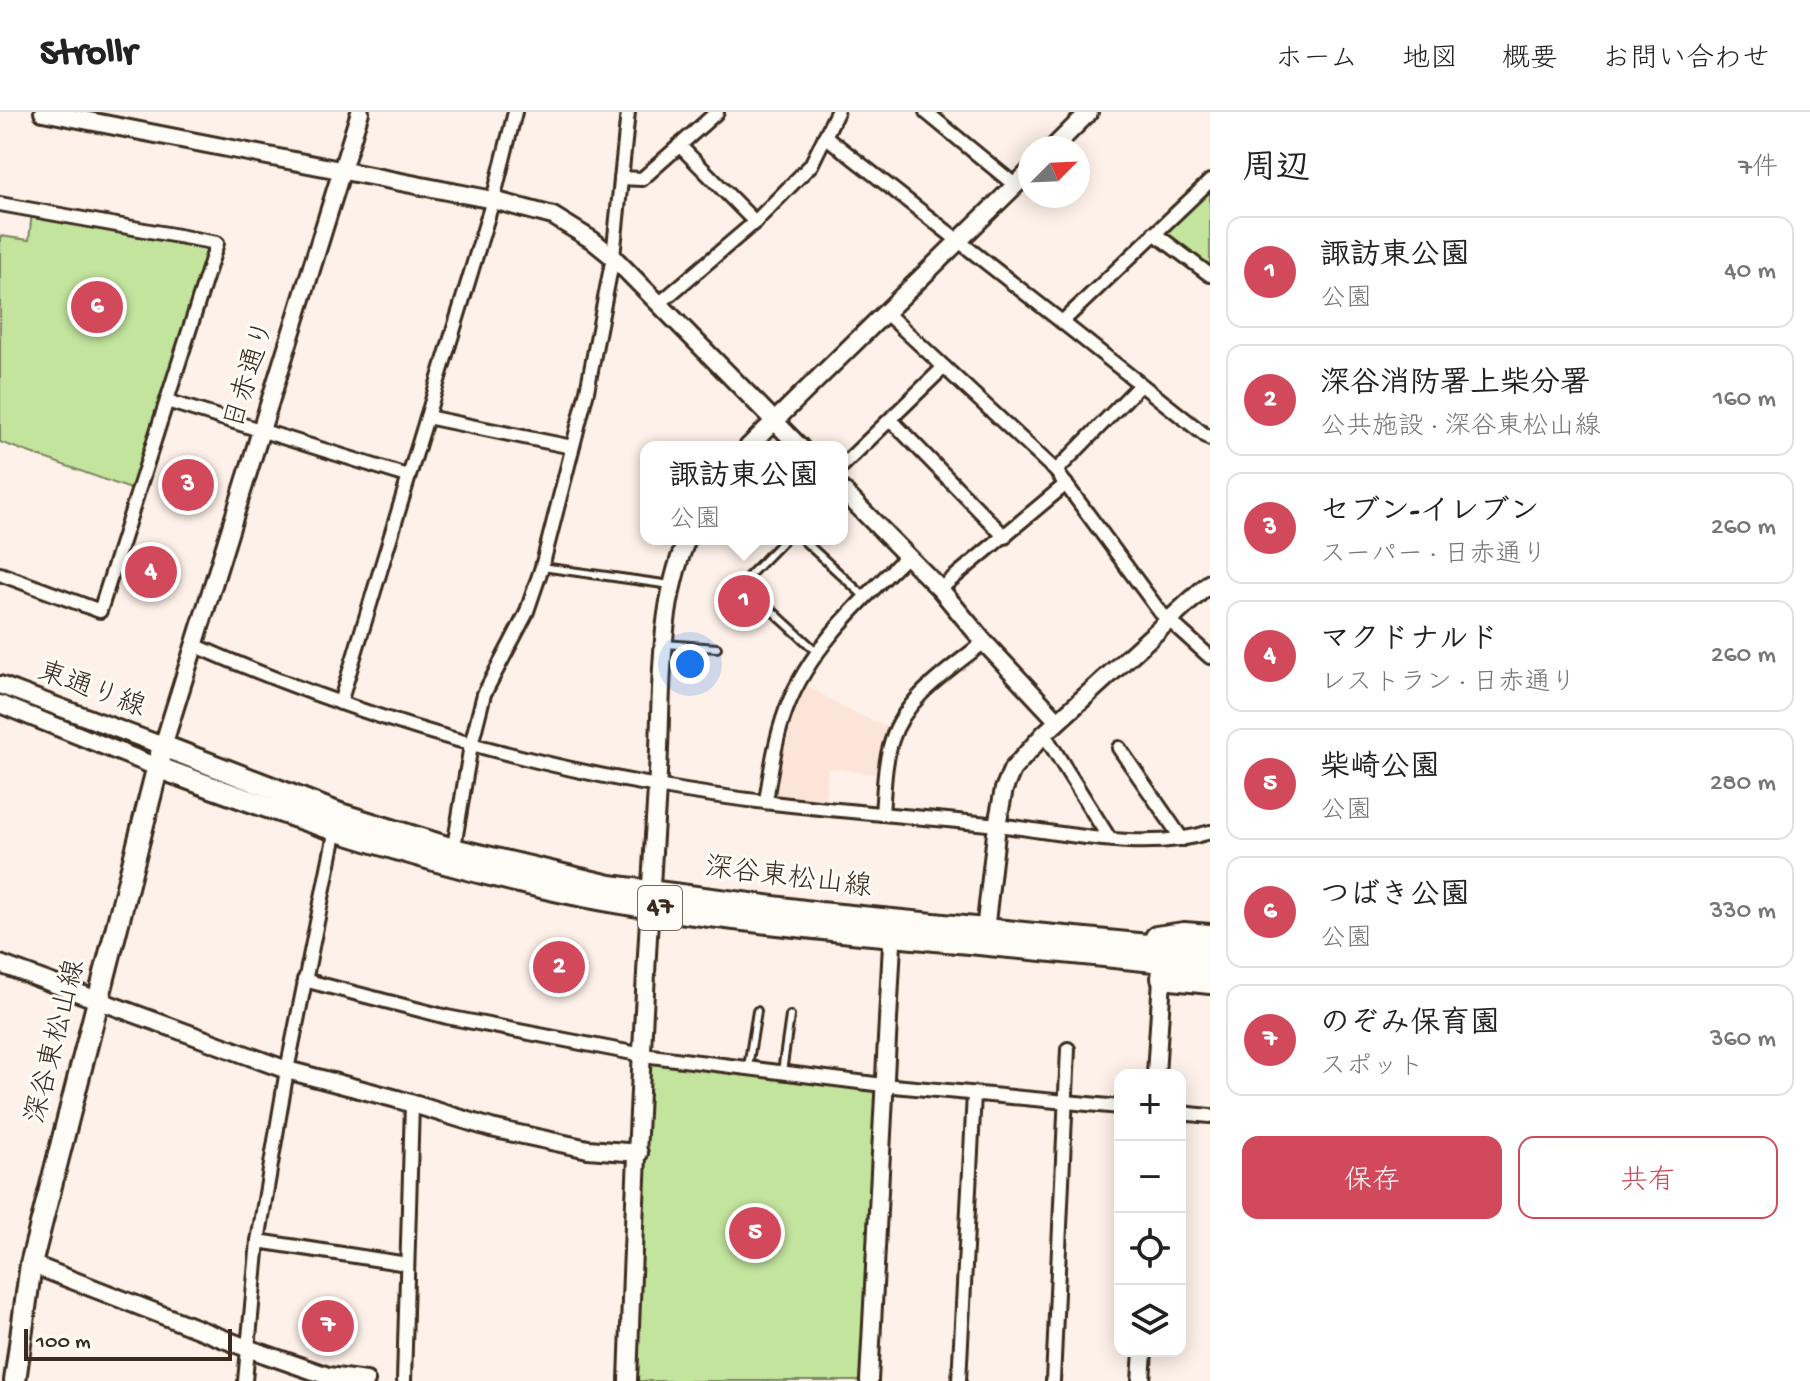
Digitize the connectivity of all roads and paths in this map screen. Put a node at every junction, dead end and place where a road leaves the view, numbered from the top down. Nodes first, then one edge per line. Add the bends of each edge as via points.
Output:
1 (43, 112) edge
2 (360, 112) edge
3 (515, 112) edge
4 (628, 112) edge
5 (717, 112) edge
6 (837, 112) edge
7 (926, 112) edge
8 (1089, 112) edge
9 (825, 136) junction
10 (1065, 136) edge
11 (679, 145) junction
12 (342, 169) junction
13 (621, 178) junction
14 (1210, 181) edge
15 (1016, 186) joint
16 (493, 200) junction
17 (0, 204) edge
18 (755, 222) junction
19 (1154, 233) junction
20 (959, 242) junction
21 (613, 257) junction
22 (1210, 275) edge
23 (660, 303) junction
24 (886, 313) junction
25 (1062, 322) junction
26 (944, 367) junction
27 (1140, 385) junction
28 (167, 401) junction
29 (427, 417) junction
30 (891, 420) junction
31 (774, 421) junction
32 (261, 429) junction
33 (1210, 439) edge
34 (754, 441) edge
35 (794, 441) edge
36 (572, 447) junction
37 (848, 460) edge
38 (1056, 471) junction
39 (407, 476) junction
40 (1066, 484) junction
41 (848, 496) edge
42 (1005, 537) junction
43 (685, 545) edge
44 (779, 545) edge
45 (809, 545) edge
46 (907, 556) junction
47 (542, 567) junction
48 (0, 574) edge
49 (1210, 583) edge
50 (671, 585) junction
51 (940, 589) junction
52 (865, 597) junction
53 (1169, 620) junction
54 (984, 642) junction
55 (665, 644) junction
56 (194, 645) junction
57 (717, 648) dead end
58 (817, 652) junction
59 (1210, 657) edge
60 (0, 685) edge
61 (340, 703) junction
62 (0, 704) edge
63 (1058, 721) junction
64 (1044, 734) junction
65 (471, 745) junction
66 (163, 746) junction
67 (1119, 748) dead end
68 (157, 767) junction
69 (657, 786) junction
70 (766, 801) junction
71 (882, 814) junction
72 (338, 822) junction
73 (997, 825) junction
74 (1210, 832) edge
75 (1109, 838) junction
76 (1182, 839) junction
77 (452, 856) junction
78 (649, 898) junction
79 (893, 928) junction
80 (1210, 935) edge
81 (984, 937) junction
82 (1128, 942) junction
83 (1210, 951) edge
84 (1172, 963) junction
85 (0, 964) edge
86 (1210, 967) edge
87 (304, 980) junction
88 (1210, 983) edge
89 (96, 999) junction
90 (757, 1011) dead end
91 (790, 1016) dead end
92 (1068, 1049) dead end
93 (643, 1055) junction
94 (748, 1068) junction
95 (1157, 1069) edge
96 (287, 1070) junction
97 (782, 1072) junction
98 (883, 1085) junction
99 (974, 1094) junction
100 (1066, 1103) junction
101 (412, 1104) junction
102 (1114, 1107) edge
103 (1186, 1114) edge
104 (1210, 1116) edge
105 (639, 1153) junction
106 (258, 1241) junction
107 (31, 1264) junction
108 (407, 1264) junction
109 (247, 1348) junction
110 (1143, 1357) edge
111 (328, 1378) edge
112 (15, 1381) edge
113 (245, 1381) edge
114 (366, 1381) edge
115 (404, 1381) edge
116 (628, 1381) edge
117 (869, 1381) edge
118 (959, 1381) edge
119 (1053, 1381) edge
120 (1141, 1381) edge

1 - 12 street
2 - 12 street, 日赤通り
3 - 16 street
4 - 13 street
5 - 11 street
6 - 9 street
7 - 15 street
8 - 10 street
9 - 18 street via 811,165
9 - 20 street
11 - 13 street via 642,179
11 - 18 street
12 - 16 street
12 - 32 street, 日赤通り
13 - 21 street
14 - 19 street
15 - 20 street
16 - 21 street via 553,216
16 - 29 street
17 - 28 street via 217,243
18 - 23 street
19 - 22 street
19 - 25 street
20 - 24 street
20 - 25 street
21 - 23 street
21 - 36 street
23 - 31 street
24 - 26 street
24 - 31 street
25 - 27 street
26 - 30 street
26 - 38 street
27 - 33 street
27 - 38 street
28 - 32 street
28 - 48 street via 100,611
29 - 36 street
29 - 39 street
30 - 37 street
30 - 42 street
31 - 34 street
31 - 35 street
32 - 39 street
32 - 56 street, 日赤通り
36 - 47 street
38 - 40 street
39 - 61 street
40 - 42 street
40 - 53 street
41 - 46 street
42 - 51 street
43 - 50 street
44 - 58 lane via 742,583
45 - 52 lane
46 - 51 street
46 - 52 street
47 - 50 lane
47 - 65 street via 526,614 484,694
49 - 53 street
50 - 55 street
51 - 54 street
52 - 58 street
53 - 59 street
53 - 63 street
54 - 63 street
54 - 71 street via 922,693 902,718 891,741
55 - 57 lane
55 - 69 street
56 - 61 street
56 - 66 street, 日赤通り
58 - 70 street via 786,709
60 - 66 street, 東通り線
61 - 65 street
62 - 68 street, 東通り線
63 - 64 street
64 - 73 street via 1012,770
64 - 75 street
65 - 69 street
65 - 77 street
66 - 68 main road, 深谷東松山線
66 - 72 main road, 深谷東松山線 / 47
67 - 76 street
68 - 72 main road, 深谷東松山線 / 47 via 256,804
68 - 89 main road, 深谷東松山線
69 - 70 street
69 - 78 street
70 - 71 street
71 - 73 street
72 - 77 main road, 深谷東松山線 / 47
72 - 87 street
73 - 75 street
73 - 81 street
74 - 76 street
75 - 76 street
77 - 78 main road, 深谷東松山線 / 47 via 537,870
78 - 79 main road, 深谷東松山線 / 47 via 820,913
78 - 93 street
79 - 81 main road, 深谷東松山線 / 47
79 - 98 street
80 - 82 main road via 1184,933
81 - 82 main road, 深谷東松山線 / 47
81 - 84 main road, 深谷東松山線 / 47
82 - 84 main road, 深谷東松山線 / 47
83 - 84 main road, 深谷東松山線 / 47
84 - 86 main road, 深谷東松山線 / 47
84 - 88 main road
84 - 95 street
85 - 89 street
87 - 93 street via 447,1017
87 - 96 street
89 - 96 street
89 - 107 main road, 深谷東松山線
90 - 94 lane
91 - 97 lane
92 - 100 street
93 - 94 street
93 - 105 street
94 - 97 street
96 - 101 street
96 - 106 street
97 - 98 street
98 - 99 street
98 - 117 street
99 - 100 street
99 - 118 street
100 - 102 street
100 - 119 street
101 - 105 street via 545,1141
101 - 108 street
103 - 104 street
105 - 116 street
106 - 108 street
106 - 109 street
107 - 109 street
107 - 112 main road, 深谷東松山線
108 - 115 street
109 - 111 street
109 - 113 street
110 - 120 street
111 - 114 street

